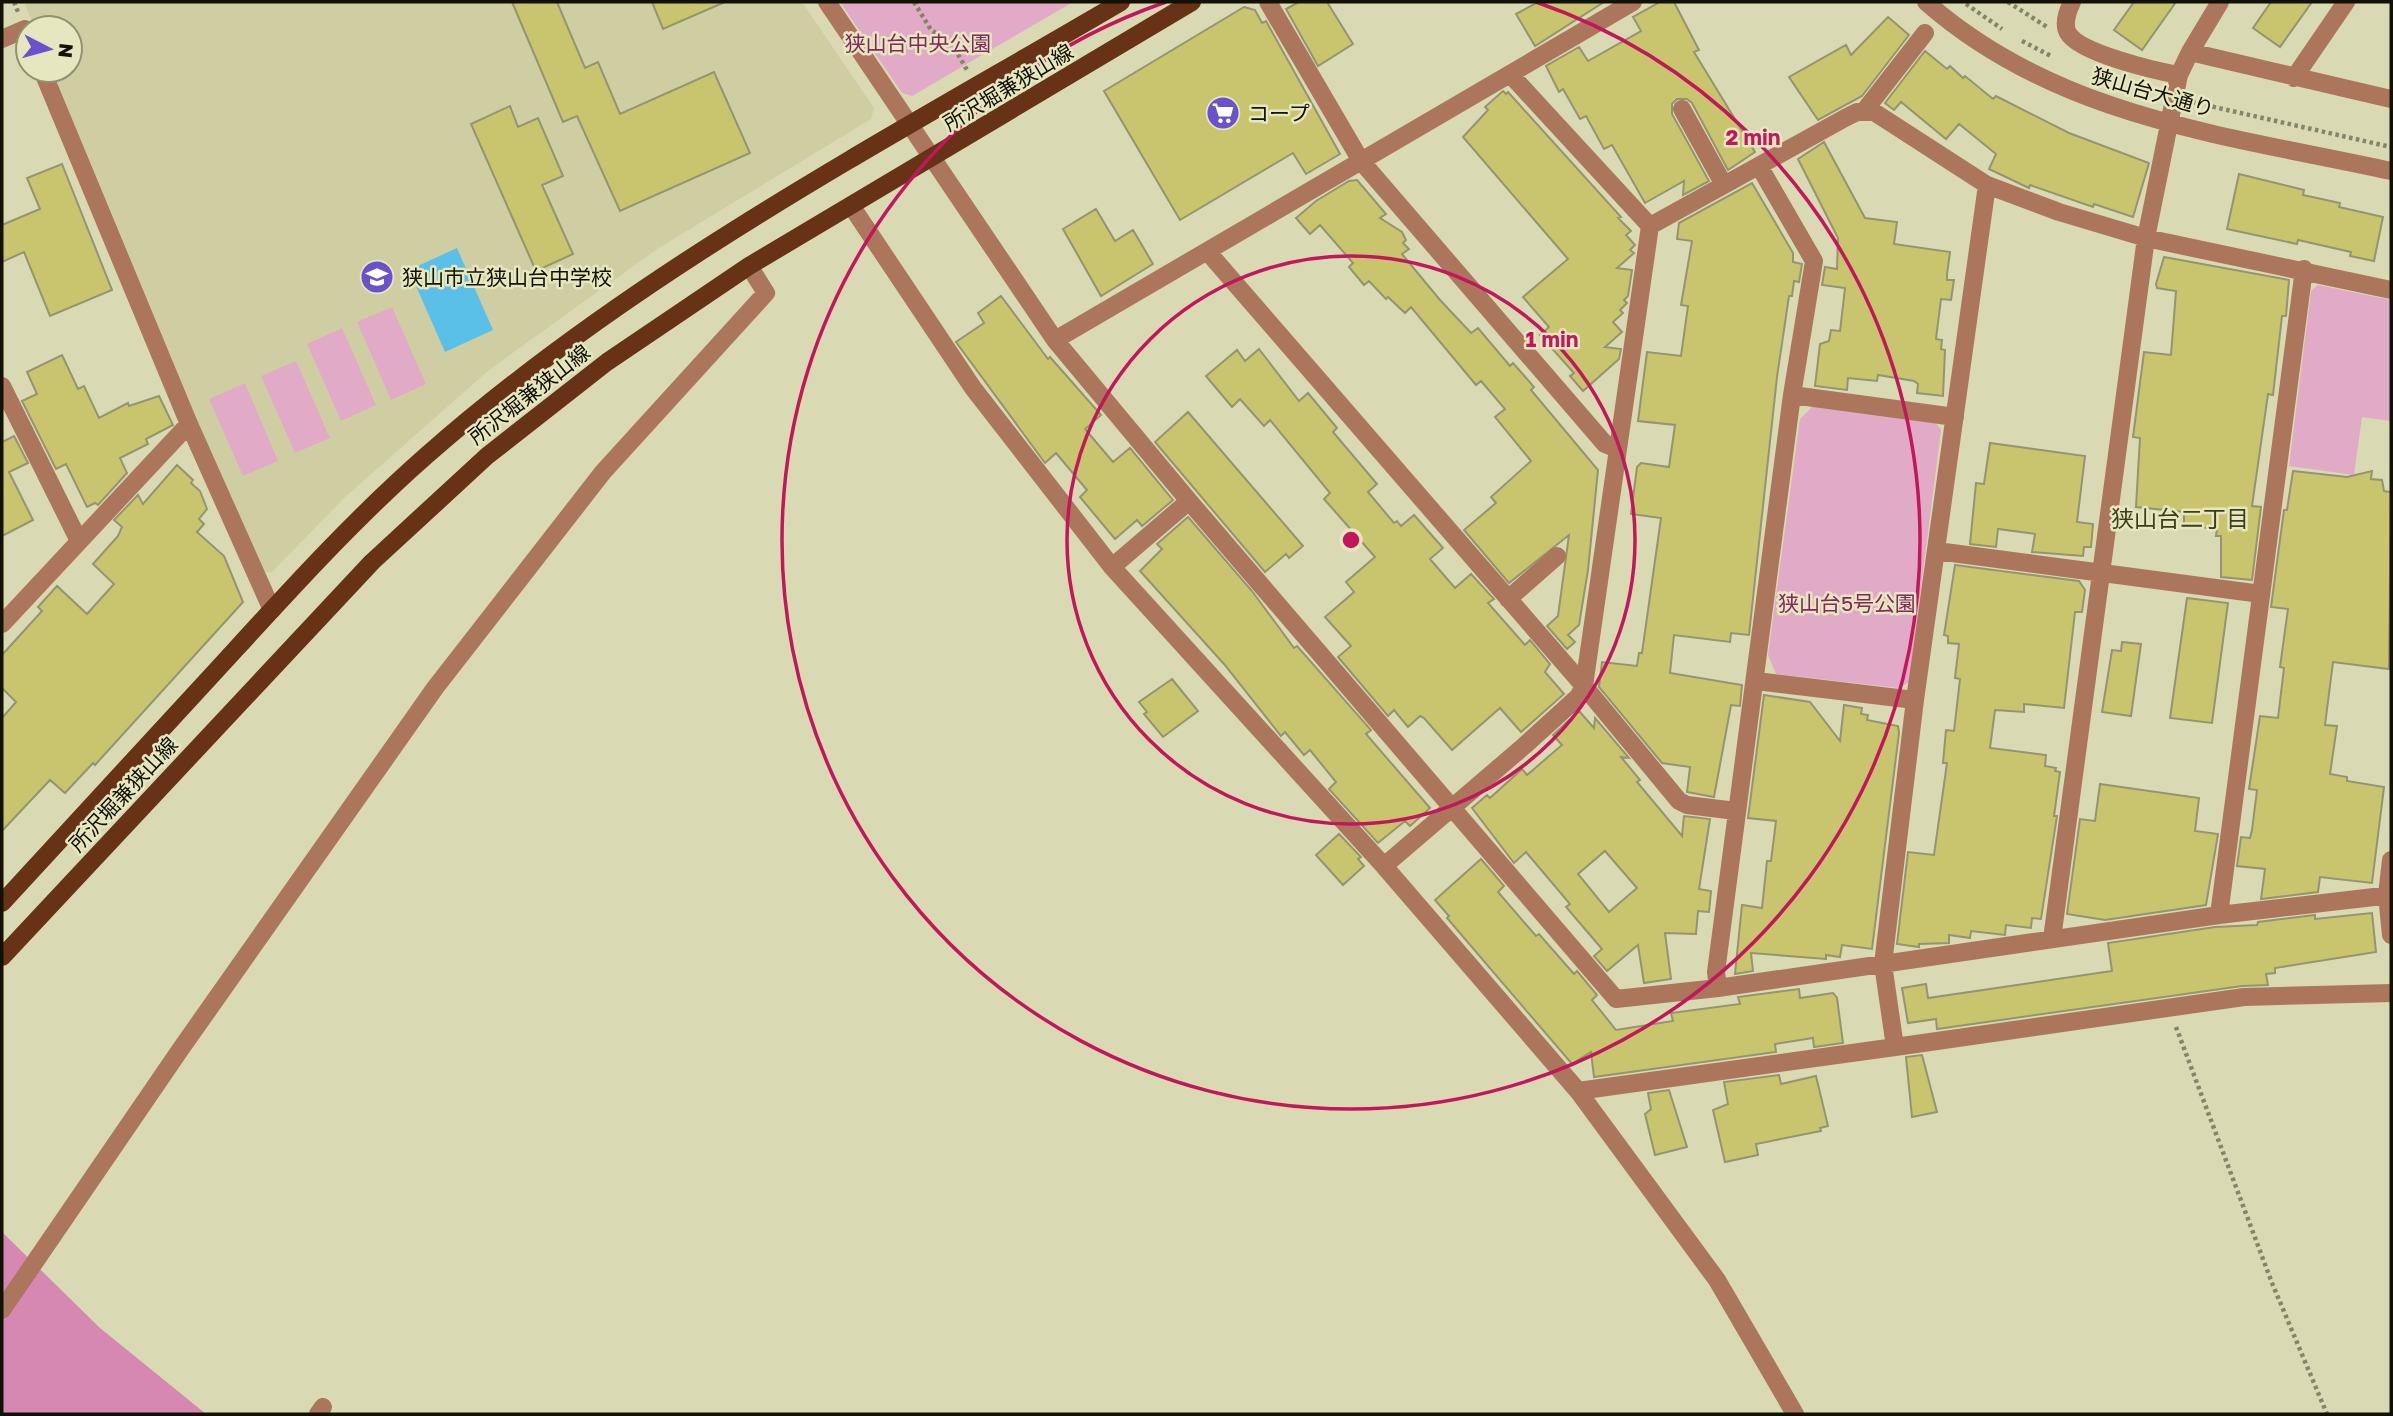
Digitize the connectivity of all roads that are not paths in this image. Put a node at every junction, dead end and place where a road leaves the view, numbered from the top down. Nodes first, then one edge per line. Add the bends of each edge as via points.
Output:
1 (827, 2) edge
2 (1121, 2) edge
3 (1192, 2) edge
4 (1268, 2) edge
5 (1633, 2) edge
6 (1926, 2) edge
7 (2073, 2) edge
8 (2220, 2) edge
9 (2346, 2) edge
10 (1925, 33) dead end
11 (2190, 52) junction
12 (1510, 74) junction
13 (2179, 75) junction
14 (2294, 78) junction
15 (48, 84) edge
16 (2391, 99) edge
17 (1682, 109) dead end
18 (1866, 110) junction
19 (2169, 123) junction
20 (911, 126) junction
21 (934, 157) junction
22 (1361, 161) junction
23 (1759, 166) junction
24 (2391, 171) edge
25 (1724, 185) junction
26 (1987, 185) junction
27 (852, 206) junction
28 (1650, 226) junction
29 (2146, 238) junction
30 (1207, 251) junction
31 (749, 266) junction
32 (2304, 269) junction
33 (2390, 284) edge
34 (1055, 340) junction
35 (2, 386) edge
36 (1792, 395) junction
37 (1955, 417) junction
38 (189, 424) junction
39 (1616, 449) junction
40 (1189, 501) junction
41 (79, 541) junction
42 (1937, 551) junction
43 (1557, 556) dead end
44 (1112, 567) junction
45 (2101, 573) junction
46 (2261, 594) junction
47 (1508, 599) junction
48 (272, 610) junction
49 (2, 624) edge
50 (1756, 681) junction
51 (1584, 686) junction
52 (1914, 700) junction
53 (1452, 807) junction
54 (1736, 811) junction
55 (2391, 860) edge
56 (1384, 866) junction
57 (2389, 895) edge
58 (2, 903) edge
59 (2219, 915) junction
60 (2391, 935) edge
61 (2052, 939) junction
62 (2, 957) edge
63 (1883, 964) junction
64 (1718, 988) junction
65 (2391, 993) edge
66 (1895, 1047) junction
67 (1578, 1091) junction
68 (2, 1310) edge
69 (1795, 1414) edge

1 - 20 street
2 - 20 main road, 所沢堀兼狭山線
3 - 21 main road, 所沢堀兼狭山線
4 - 22 street
5 - 12 street
6 - 19 street, 狭山台大通り via 1983,46 2030,73 2094,102
7 - 13 street via 2065,27 2083,47
8 - 11 street
9 - 14 street
10 - 18 street
11 - 13 street
11 - 14 street
12 - 22 street
12 - 28 street
13 - 19 street
14 - 16 street
15 - 38 street
17 - 25 street
18 - 23 street
18 - 26 street
19 - 24 street, 狭山台大通り
19 - 29 street
20 - 21 street
20 - 48 main road, 所沢堀兼狭山線 via 714,241 525,374 418,463
21 - 27 main road, 所沢堀兼狭山線
21 - 34 street
22 - 30 street
22 - 39 street via 1605,444
23 - 25 street
23 - 36 street via 1814,261
25 - 28 street
26 - 29 street via 2101,227
26 - 37 street
27 - 31 main road, 所沢堀兼狭山線
27 - 44 street via 973,388
28 - 39 street
29 - 32 street
29 - 45 street
30 - 34 street
30 - 47 street
31 - 62 main road, 所沢堀兼狭山線 via 607,362 438,498 299,638
31 - 68 street via 766,293 603,472 443,677
32 - 33 street
32 - 46 street
34 - 40 street
35 - 41 street
36 - 37 street
36 - 50 street
37 - 42 street
38 - 41 street
38 - 48 street
39 - 51 street
40 - 44 street
40 - 53 street
41 - 49 street
42 - 45 street
42 - 52 street
43 - 47 street
44 - 56 street
45 - 46 street
45 - 61 street
46 - 59 street
47 - 51 street
48 - 58 main road, 所沢堀兼狭山線
50 - 52 street
50 - 54 street
51 - 53 street via 1578,697
51 - 54 street via 1679,801
52 - 63 street
53 - 56 street
53 - 64 street via 1616,999
54 - 64 street via 1716,972
55 - 57 street
56 - 67 street
57 - 59 street
57 - 60 street
59 - 61 street
61 - 63 street
63 - 64 street
63 - 66 street
65 - 66 street via 2244,997
66 - 67 street
67 - 69 street via 1717,1280

